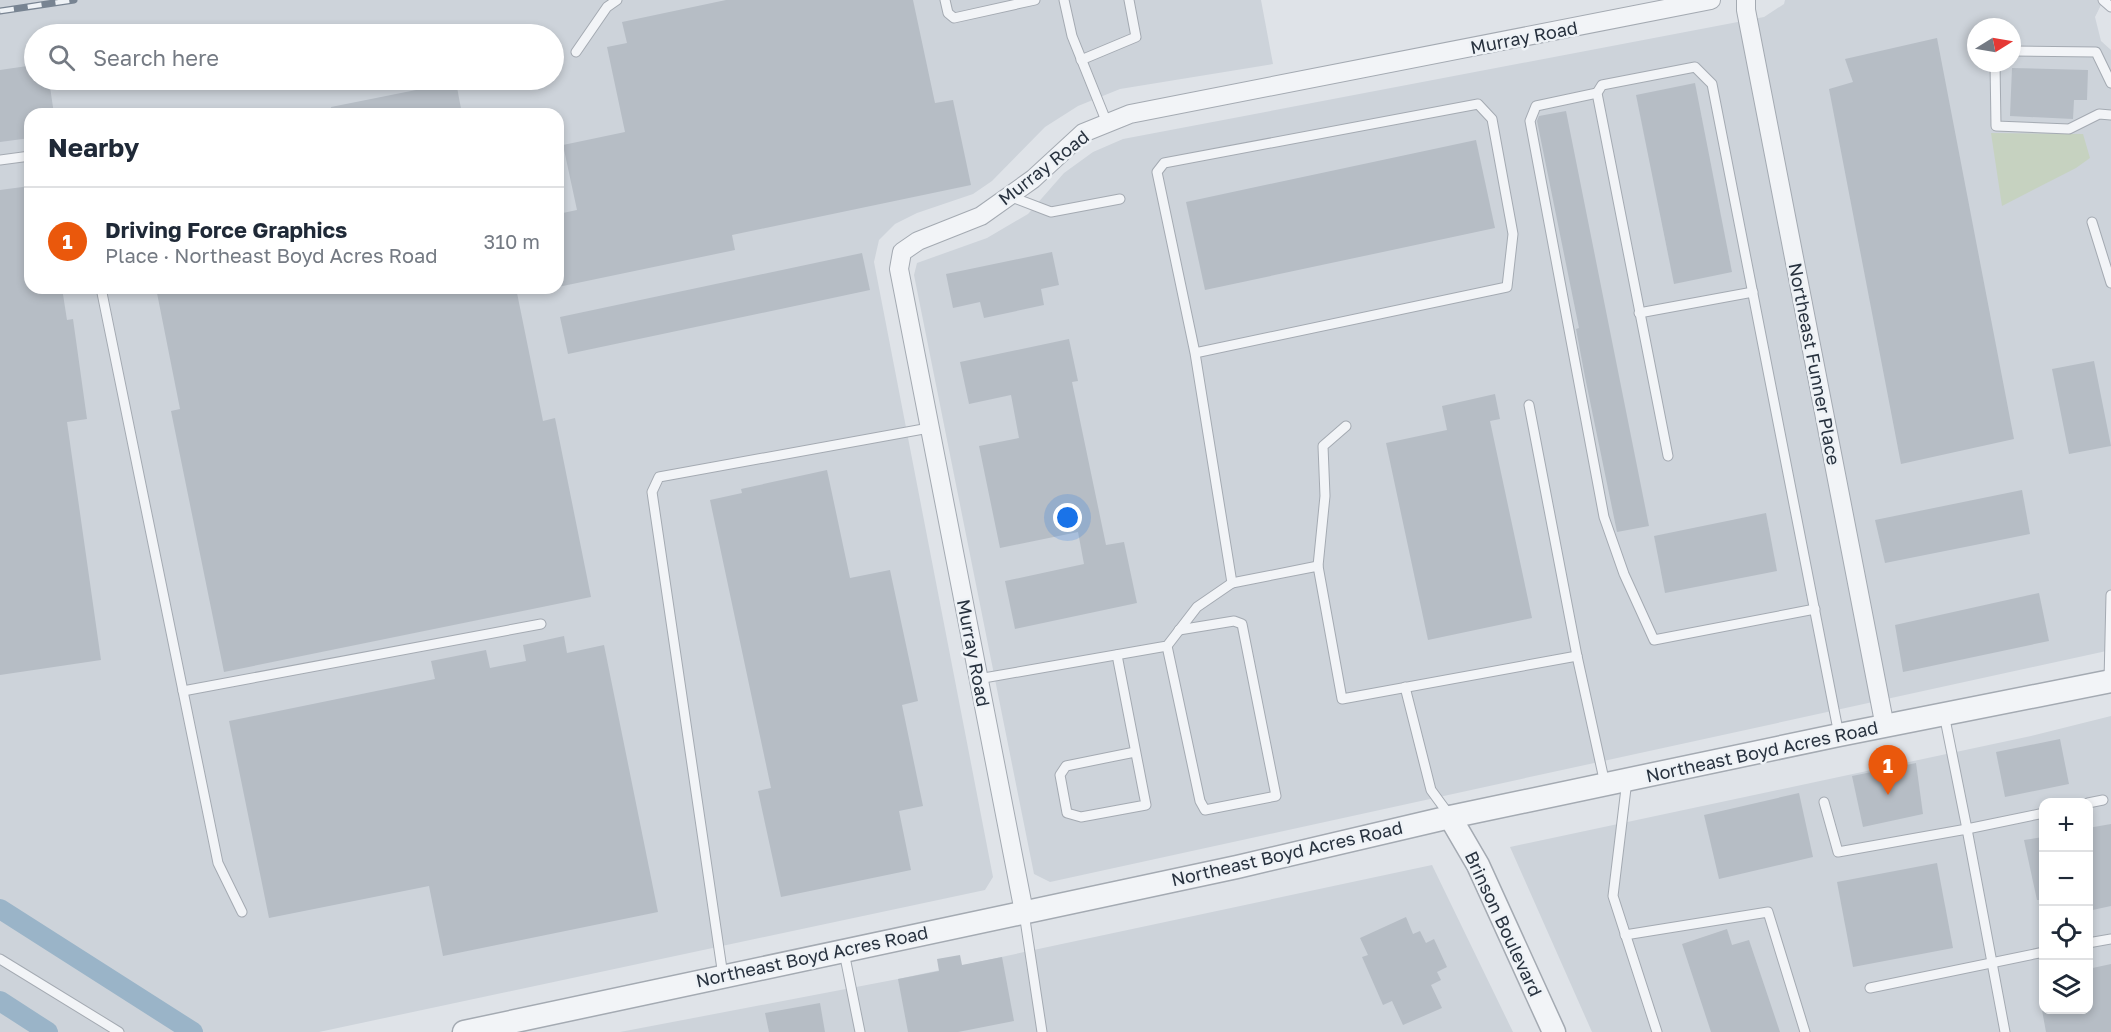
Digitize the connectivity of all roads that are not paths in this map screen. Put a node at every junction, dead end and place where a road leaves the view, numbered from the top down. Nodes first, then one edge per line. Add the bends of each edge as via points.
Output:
1 (617, 0) edge
2 (945, 0) edge
3 (1035, 0) edge
4 (1064, 0) edge
5 (1129, 0) edge
6 (1711, 0) edge
7 (1746, 0) edge
8 (2103, 0) edge
9 (2111, 7) edge
10 (2021, 51) edge
11 (576, 52) dead end
12 (1081, 60) junction
13 (1995, 72) edge
14 (2111, 83) edge
15 (1597, 93) junction
16 (2111, 115) edge
17 (1107, 123) junction
18 (24, 157) edge
19 (0, 160) edge
20 (1009, 196) junction
21 (1120, 199) dead end
22 (2092, 222) dead end
23 (2111, 283) edge
24 (1753, 292) junction
25 (102, 294) edge
26 (1639, 313) junction
27 (1195, 353) junction
28 (1529, 405) dead end
29 (1346, 426) dead end
30 (930, 428) junction
31 (1668, 456) dead end
32 (1318, 566) junction
33 (1232, 583) junction
34 (2111, 595) edge
35 (1815, 609) junction
36 (540, 624) dead end
37 (1179, 630) junction
38 (1167, 646) junction
39 (1118, 655) junction
40 (1577, 656) junction
41 (978, 680) junction
42 (2110, 681) edge
43 (1405, 687) junction
44 (183, 691) junction
45 (1944, 714) junction
46 (1885, 727) junction
47 (1839, 735) junction
48 (1135, 752) junction
49 (1627, 780) junction
50 (1605, 784) junction
51 (2103, 800) dead end
52 (1824, 802) dead end
53 (2093, 802) edge
54 (2039, 814) edge
55 (1450, 817) junction
56 (1967, 829) junction
57 (242, 912) dead end
58 (1023, 912) junction
59 (1626, 935) junction
60 (2111, 939) edge
61 (2093, 942) edge
62 (844, 951) junction
63 (2039, 953) edge
64 (0, 959) edge
65 (1992, 962) junction
66 (723, 976) junction
67 (1870, 988) dead end
68 (119, 1032) edge
69 (464, 1032) edge
70 (860, 1032) edge
71 (1042, 1032) edge
72 (1554, 1032) edge
73 (1657, 1032) edge
74 (1805, 1032) edge
75 (2005, 1032) edge

1 - 11 lane via 606,7
2 - 3 lane via 948,14 954,18
4 - 12 lane
5 - 12 lane via 1136,37
6 - 17 street, Murray Road via 1130,114
7 - 46 street, Northeast Funner Place
8 - 9 lane
10 - 14 lane via 2096,52
12 - 17 lane
13 - 16 lane via 1996,126 2069,129 2099,114
15 - 24 lane via 1602,84 1695,67 1712,84
15 - 26 lane
15 - 35 lane via 1536,106 1530,121 1604,517 1624,574 1654,640
17 - 20 street, Murray Road via 1083,133
18 - 19 lane
20 - 21 lane via 1051,212
20 - 30 street, Murray Road via 981,216 918,241 902,252 899,269
22 - 23 lane
24 - 26 lane
24 - 35 lane
25 - 44 lane
26 - 31 lane
27 - 27 lane via 1157,172 1164,163 1478,104 1492,119 1513,234 1507,287
27 - 33 lane
28 - 40 lane
29 - 32 lane via 1323,446 1325,496
30 - 41 street, Murray Road
30 - 66 lane via 659,477 652,492
32 - 33 lane
32 - 43 lane via 1342,699
33 - 37 lane via 1197,607
34 - 42 lane
35 - 47 lane
36 - 44 lane
37 - 38 lane
37 - 38 lane via 1234,621 1242,624 1276,796 1205,810
38 - 39 lane
39 - 41 lane
39 - 48 lane
40 - 43 lane
40 - 50 lane
41 - 58 street, Murray Road
42 - 45 street, Northeast Boyd Acres Road
43 - 55 lane via 1431,790
44 - 57 lane via 218,863
45 - 46 street, Northeast Boyd Acres Road
45 - 56 lane
46 - 47 street, Northeast Boyd Acres Road
47 - 49 street, Northeast Boyd Acres Road
48 - 48 lane via 1066,766 1060,775 1067,813 1081,817 1146,805
49 - 50 street, Northeast Boyd Acres Road
49 - 59 lane via 1613,896
50 - 55 street, Northeast Boyd Acres Road
51 - 53 lane
52 - 56 lane via 1838,852
54 - 56 lane
55 - 58 street, Northeast Boyd Acres Road
55 - 72 street, Brinson Boulevard via 1478,865
56 - 65 lane
58 - 62 street, Northeast Boyd Acres Road
58 - 71 lane
59 - 73 lane
59 - 74 lane via 1768,912
60 - 61 lane
62 - 66 street, Northeast Boyd Acres Road
62 - 70 lane
63 - 65 lane
64 - 68 lane
65 - 67 lane
65 - 75 lane
66 - 69 street, Northeast Boyd Acres Road

